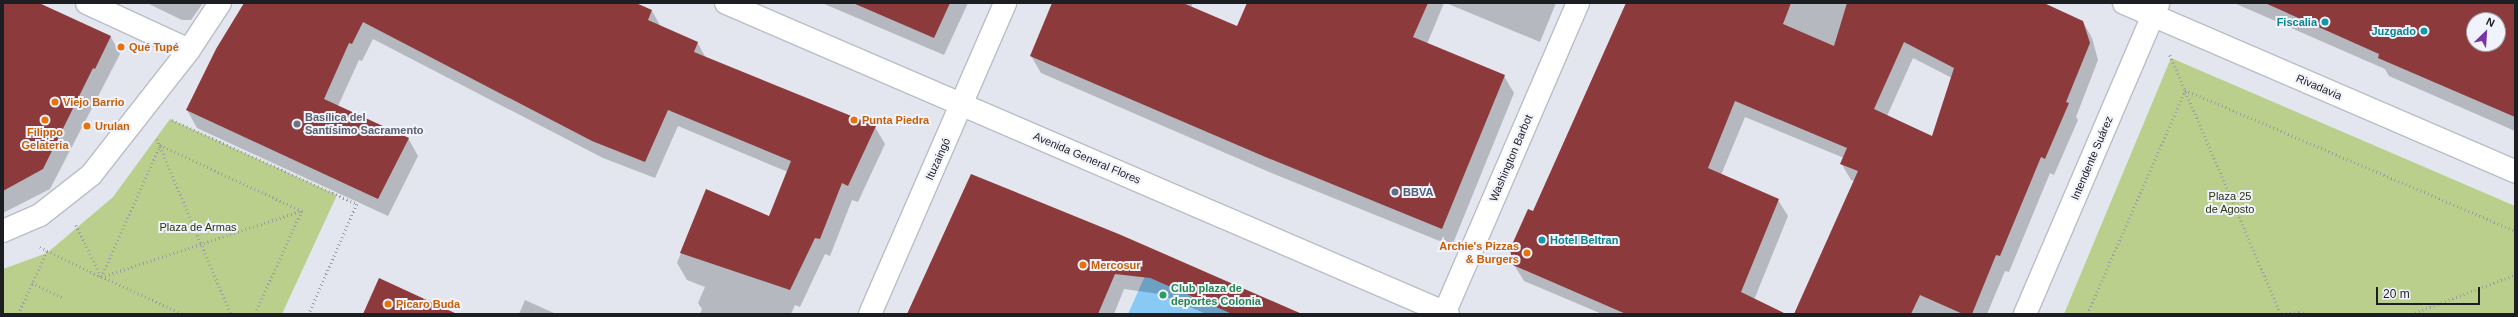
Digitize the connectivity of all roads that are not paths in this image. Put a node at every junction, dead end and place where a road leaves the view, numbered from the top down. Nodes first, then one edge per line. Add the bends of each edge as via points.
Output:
1 (88, 3) edge
2 (220, 3) edge
3 (726, 3) edge
4 (1004, 3) edge
5 (1578, 3) edge
6 (2124, 3) edge
7 (2156, 9) edge
8 (189, 50) junction
9 (962, 104) junction
10 (2515, 171) edge
11 (5, 231) edge
12 (1445, 313) edge
13 (870, 314) edge
14 (2025, 314) edge

1 - 8 street
2 - 8 street
3 - 9 street, Avenida General Flores
4 - 9 street, Ituzaingó
5 - 12 street, Washington Barbot
6 - 7 street, Rivadavia
7 - 10 street, Rivadavia
7 - 14 street, Intendente Suárez
8 - 11 street via 91,175 40,215
9 - 12 street, Avenida General Flores
9 - 13 street, Ituzaingó

